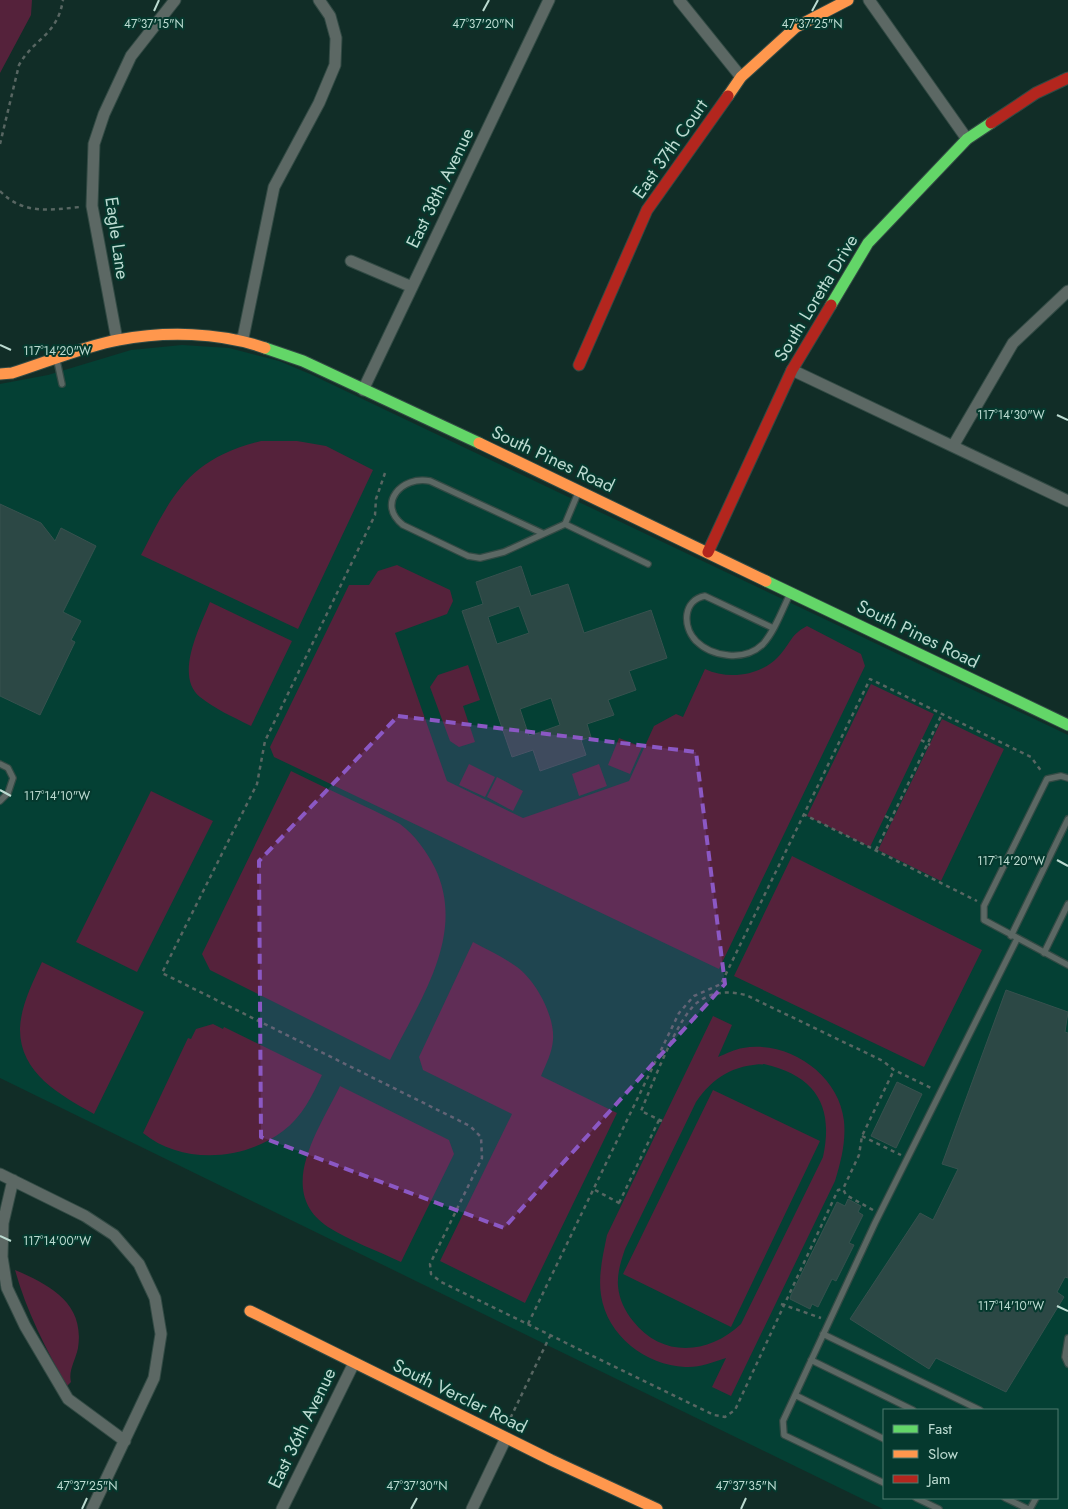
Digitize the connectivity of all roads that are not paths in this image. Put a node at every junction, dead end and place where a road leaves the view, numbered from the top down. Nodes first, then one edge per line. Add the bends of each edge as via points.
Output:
1 (175, 0) edge
2 (319, 0) edge
3 (549, 0) edge
4 (680, 0) edge
5 (848, 0) edge
6 (869, 0) edge
7 (741, 77) junction
8 (1068, 78) edge
9 (967, 139) junction
10 (351, 261) dead end
11 (412, 287) junction
12 (1068, 291) edge
13 (240, 338) junction
14 (117, 340) junction
15 (56, 359) junction
16 (579, 365) dead end
17 (792, 370) junction
18 (0, 374) edge
19 (62, 384) dead end
20 (363, 390) junction
21 (953, 446) junction
22 (579, 491) junction
23 (1068, 501) edge
24 (565, 524) junction
25 (542, 533) junction
26 (708, 552) junction
27 (648, 564) dead end
28 (790, 592) junction
29 (773, 628) junction
30 (1068, 725) edge
31 (0, 764) edge
32 (1068, 778) edge
33 (0, 801) edge
34 (1068, 819) edge
35 (1068, 904) edge
36 (1014, 937) junction
37 (1044, 953) junction
38 (1068, 965) edge
39 (0, 1174) edge
40 (13, 1180) junction
41 (250, 1311) dead end
42 (823, 1334) junction
43 (1068, 1338) edge
44 (811, 1360) junction
45 (354, 1363) junction
46 (1068, 1364) edge
47 (795, 1396) junction
48 (911, 1409) edge
49 (978, 1409) edge
50 (504, 1437) junction
51 (883, 1439) edge
52 (126, 1441) junction
53 (883, 1482) edge
54 (918, 1499) edge
55 (1007, 1499) edge
56 (92, 1509) edge
57 (282, 1509) edge
58 (472, 1509) edge
59 (657, 1509) edge
60 (939, 1509) edge
61 (1029, 1509) edge

1 - 14 street, Eagle Lane via 131,56 94,144 92,206
2 - 13 street via 330,16 336,38 335,65 319,103 274,187 243,338
3 - 11 street, East 38th Avenue
4 - 7 street
5 - 7 street, East 37th Court via 796,27
6 - 9 street
7 - 16 street, East 37th Court via 647,210
8 - 9 street, South Loretta Drive via 1036,93
9 - 17 street, South Loretta Drive via 868,243
10 - 11 street
11 - 20 street, East 38th Avenue
12 - 21 street via 1013,343
13 - 14 street, South Pines Road via 180,334
13 - 20 street, South Pines Road
14 - 15 street, South Pines Road
15 - 18 street, South Pines Road
15 - 19 lane
17 - 21 street
17 - 26 street, South Loretta Drive
20 - 22 street, South Pines Road
21 - 23 street
22 - 24 lane
22 - 26 street, South Pines Road
24 - 25 lane
24 - 27 lane
25 - 25 lane via 523,544 474,558 403,525 392,505 398,490 407,482 421,479
26 - 28 street, South Pines Road
28 - 29 lane
28 - 30 street, South Pines Road
29 - 29 lane via 755,650 743,655 720,654 702,646 691,633 687,616 691,601 705,596
31 - 33 lane via 12,772 13,778 8,793
32 - 36 lane via 1048,779 984,906 984,920
34 - 36 lane
35 - 37 lane
36 - 37 lane
36 - 42 lane
37 - 38 lane
39 - 40 street
40 - 52 street via 2,1222 2,1256 7,1288 25,1326 68,1399
40 - 52 street via 85,1216 114,1235 139,1264 154,1298 161,1334 154,1378
41 - 45 street, South Vercler Road
42 - 44 lane
42 - 49 lane
43 - 46 lane via 1065,1357
44 - 47 lane
44 - 48 lane
45 - 50 street, South Vercler Road
45 - 57 street, East 36th Avenue
47 - 51 lane
47 - 53 lane via 783,1421 784,1434
50 - 58 street
50 - 59 street, South Vercler Road
52 - 56 street
54 - 60 lane
55 - 61 lane

